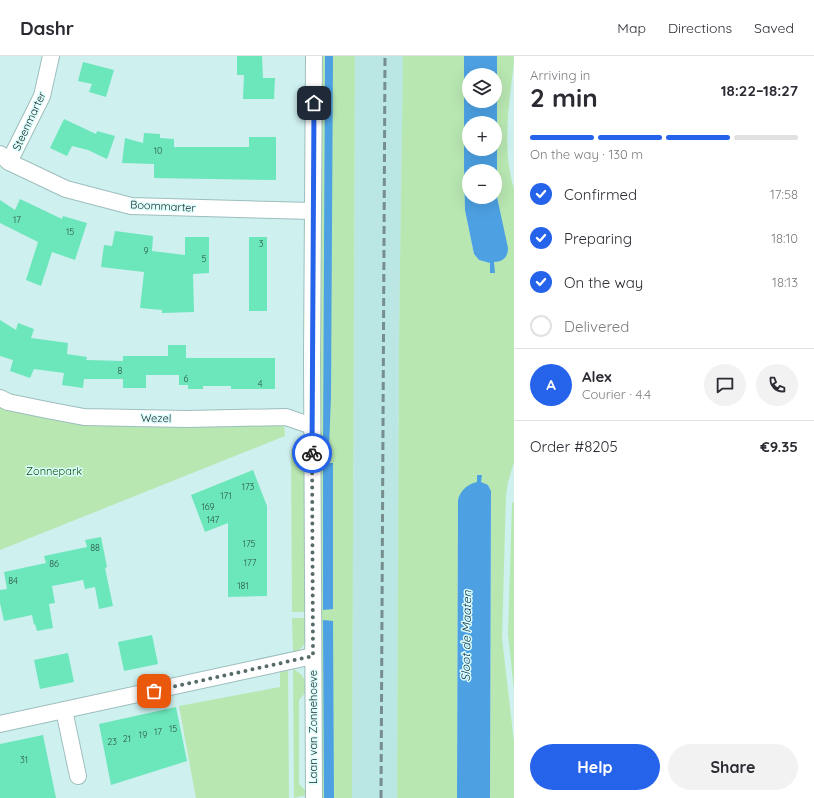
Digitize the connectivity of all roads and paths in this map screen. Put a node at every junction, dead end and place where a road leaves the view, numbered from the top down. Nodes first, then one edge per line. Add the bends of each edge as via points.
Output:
1 (51, 56) edge
2 (314, 56) edge
3 (5, 158) edge
4 (313, 212) junction
5 (0, 398) edge
6 (312, 426) junction
7 (313, 656) junction
8 (64, 710) junction
9 (0, 724) edge
10 (78, 776) dead end
11 (314, 798) edge

1 - 3 street, Steenmarter via 42,96
2 - 4 street, Laan van Zonnehoeve
3 - 4 street, Boommarter via 66,189 131,206
4 - 6 street, Laan van Zonnehoeve
5 - 6 street, Wezel via 8,402 84,417 286,417
6 - 7 street, Laan van Zonnehoeve
7 - 8 street
7 - 11 street, Laan van Zonnehoeve
8 - 9 street
8 - 10 street

